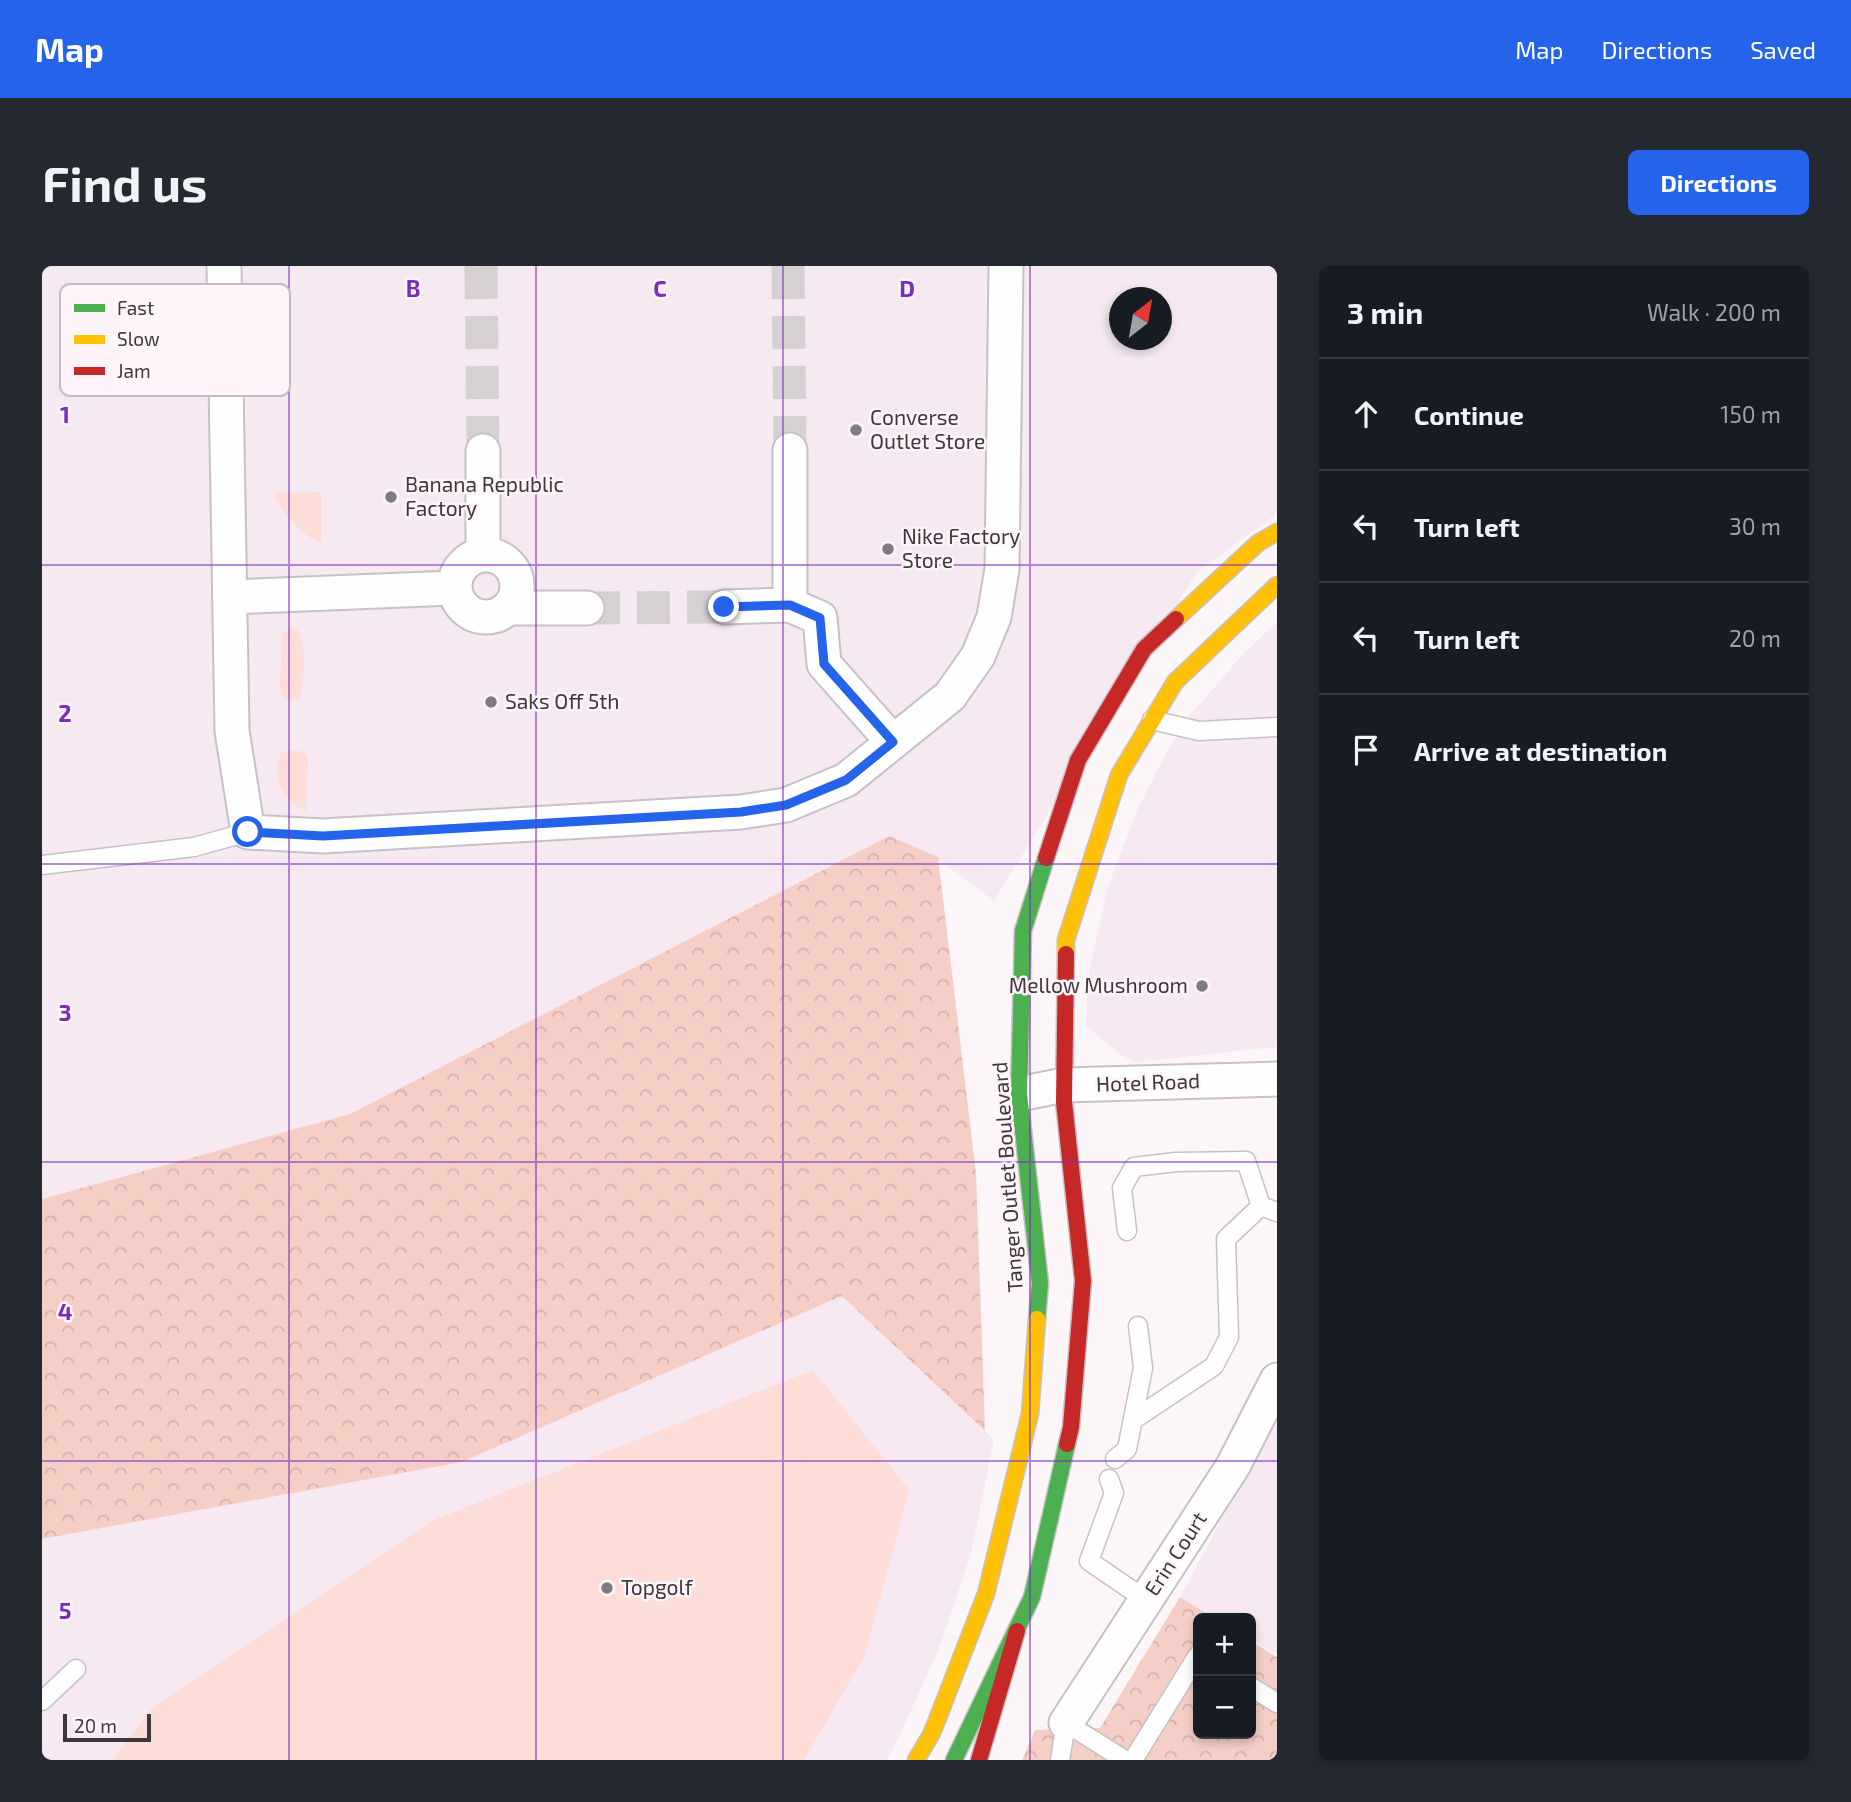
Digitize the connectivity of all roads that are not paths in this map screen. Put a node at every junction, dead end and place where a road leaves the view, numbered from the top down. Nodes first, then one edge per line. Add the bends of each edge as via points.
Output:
1 (224, 266) edge
2 (1006, 266) edge
3 (224, 284) edge
4 (226, 396) edge
5 (790, 450) tunnel mouth
6 (483, 451) tunnel mouth
7 (1277, 532) edge
8 (483, 554) junction
9 (1277, 586) edge
10 (454, 587) junction
11 (230, 597) junction
12 (790, 605) junction
13 (724, 607) tunnel mouth
14 (508, 608) junction
15 (587, 608) tunnel mouth
16 (1152, 720) junction
17 (1277, 727) edge
18 (893, 742) junction
19 (248, 832) junction
20 (42, 865) edge
21 (1277, 1079) edge
22 (1064, 1085) junction
23 (1019, 1094) junction
24 (1269, 1209) edge
25 (1127, 1231) dead end
26 (1138, 1326) dead end
27 (1277, 1380) edge
28 (1133, 1420) junction
29 (1125, 1458) dead end
30 (1117, 1486) dead end
31 (1146, 1600) junction
32 (1017, 1631) junction
33 (1193, 1663) edge
34 (76, 1669) dead end
35 (1256, 1690) edge
36 (42, 1701) edge
37 (1277, 1703) edge
38 (1066, 1723) junction
39 (916, 1760) edge
40 (954, 1760) edge
41 (979, 1760) edge
42 (1060, 1760) edge
43 (1125, 1760) edge
44 (1133, 1760) edge

1 - 3 street
2 - 18 street via 1002,569 994,617 978,656 950,696
4 - 11 street
5 - 12 street
6 - 8 street
7 - 23 main road, Tanger Outlet Boulevard via 1258,543 1144,649 1078,760 1023,932
8 - 10 street via 462,565
8 - 14 street via 502,559 515,573 517,592
9 - 16 main road via 1175,682
10 - 11 street
10 - 14 street via 456,598 470,613 490,617
11 - 19 street via 232,732
12 - 13 street
12 - 18 street via 820,618 824,664
14 - 15 street
16 - 17 lane via 1199,730
16 - 22 main road via 1119,775 1066,940
18 - 19 street via 846,780 786,805 741,812 323,836
19 - 20 lane via 194,847
21 - 22 street, Hotel Road
22 - 23 street, Hotel Road
22 - 32 main road via 1083,1281 1073,1414 1032,1597
23 - 39 main road, Tanger Outlet Boulevard via 1040,1283 1030,1414 986,1594 932,1733
24 - 25 lane via 1246,1161 1134,1167 1122,1188
24 - 28 lane via 1226,1239 1229,1338 1214,1366
26 - 28 lane via 1143,1368
27 - 31 street, Erin Court via 1233,1466
28 - 29 lane
30 - 31 lane via 1089,1561
31 - 38 street, Erin Court
32 - 40 main road
32 - 41 main road
33 - 44 lane
34 - 36 lane
35 - 37 lane
38 - 42 lane
38 - 43 lane

